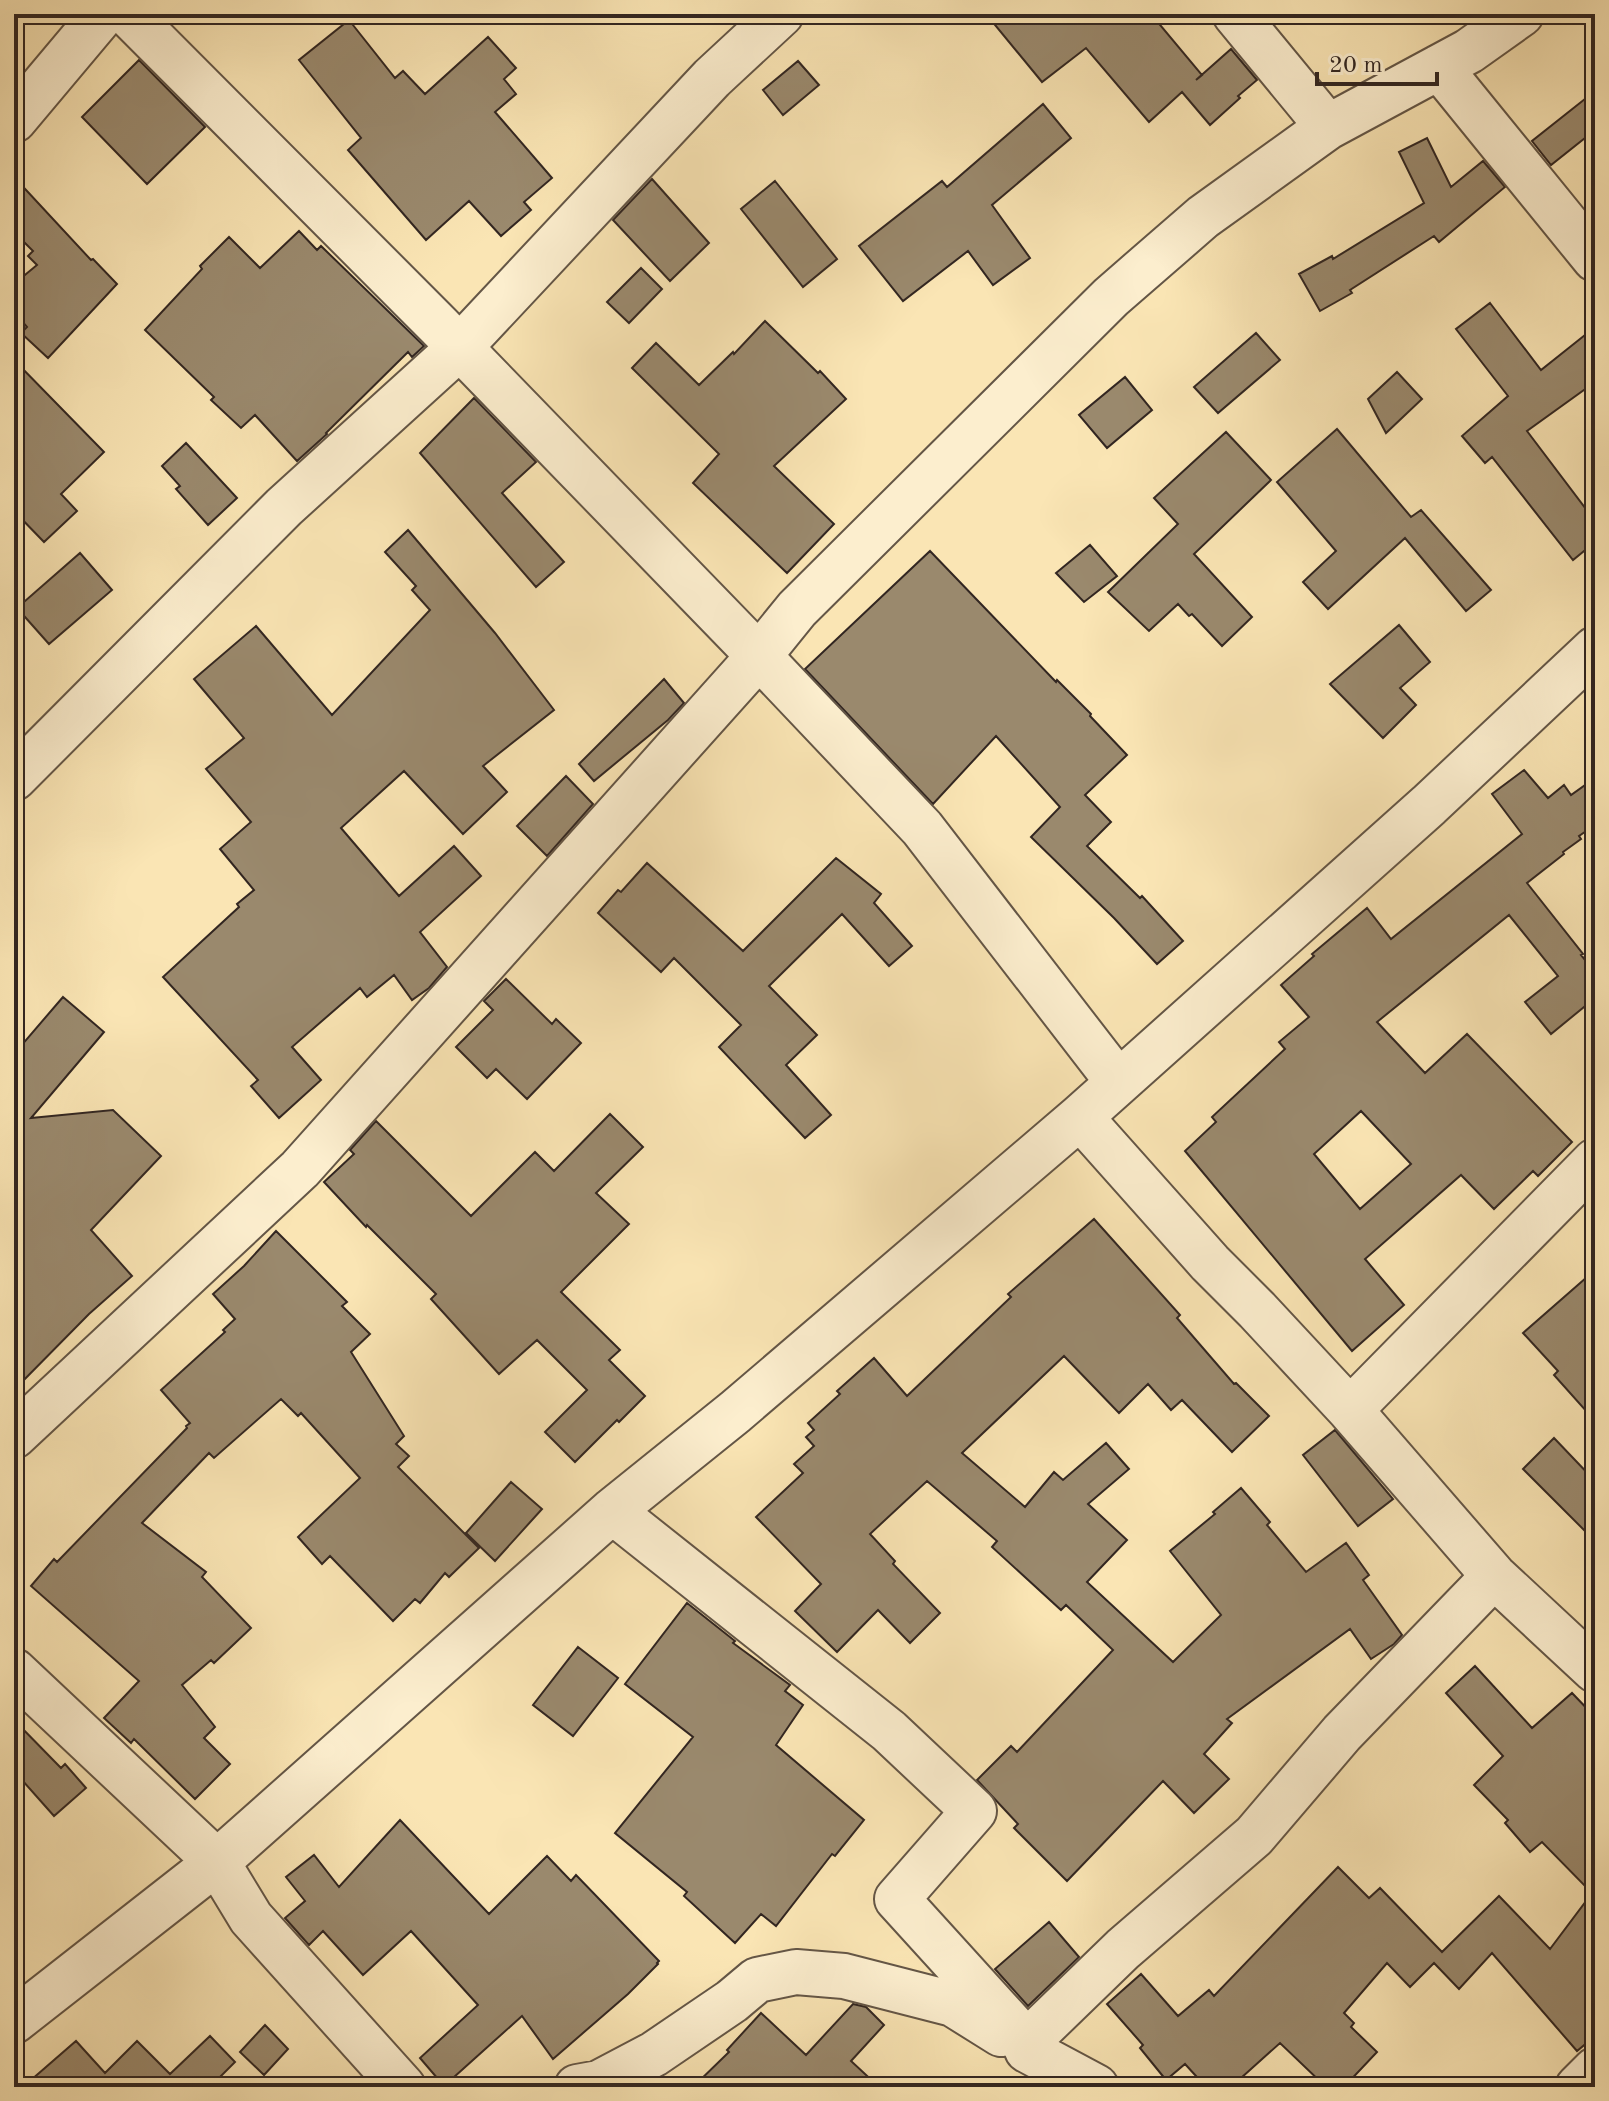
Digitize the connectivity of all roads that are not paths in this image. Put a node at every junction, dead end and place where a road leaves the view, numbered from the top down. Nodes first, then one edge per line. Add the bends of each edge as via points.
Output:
1 (103, 14) edge
2 (128, 14) edge
3 (781, 14) edge
4 (1235, 14) edge
5 (1521, 14) edge
6 (1439, 67) junction
7 (14, 120) edge
8 (1328, 127) junction
9 (1595, 259) edge
10 (459, 348) junction
11 (1595, 649) edge
12 (759, 656) junction
13 (14, 778) edge
14 (1118, 1082) junction
15 (1080, 1117) junction
16 (1595, 1161) edge
17 (1350, 1410) junction
18 (14, 1436) edge
19 (612, 1511) junction
20 (1494, 1576) junction
21 (1595, 1670) edge
22 (14, 1671) edge
23 (217, 1862) junction
24 (14, 2021) edge
25 (1027, 2046) junction
26 (1595, 2070) edge
27 (403, 2087) edge
28 (577, 2087) edge
29 (1096, 2087) edge
30 (1578, 2087) edge

1 - 7 street
2 - 10 street
3 - 10 street via 712,78
4 - 8 street
5 - 6 street
6 - 8 street
6 - 9 street
8 - 12 street via 1203,217 1111,297 797,609
10 - 12 street
10 - 13 street via 284,507
11 - 14 street
12 - 14 street via 922,828
12 - 18 street via 300,1169
14 - 15 street
15 - 17 street
15 - 19 street
16 - 17 street
17 - 20 street
19 - 23 street
19 - 25 street via 889,1731 974,1811 897,1899
20 - 21 street
20 - 25 street via 1342,1733 1254,1836 1123,1949
22 - 23 street
23 - 24 street
23 - 27 street via 251,1918
25 - 28 street via 953,2004 844,1976 796,1972 757,1980 654,2054 599,2083
25 - 29 street
26 - 30 street

